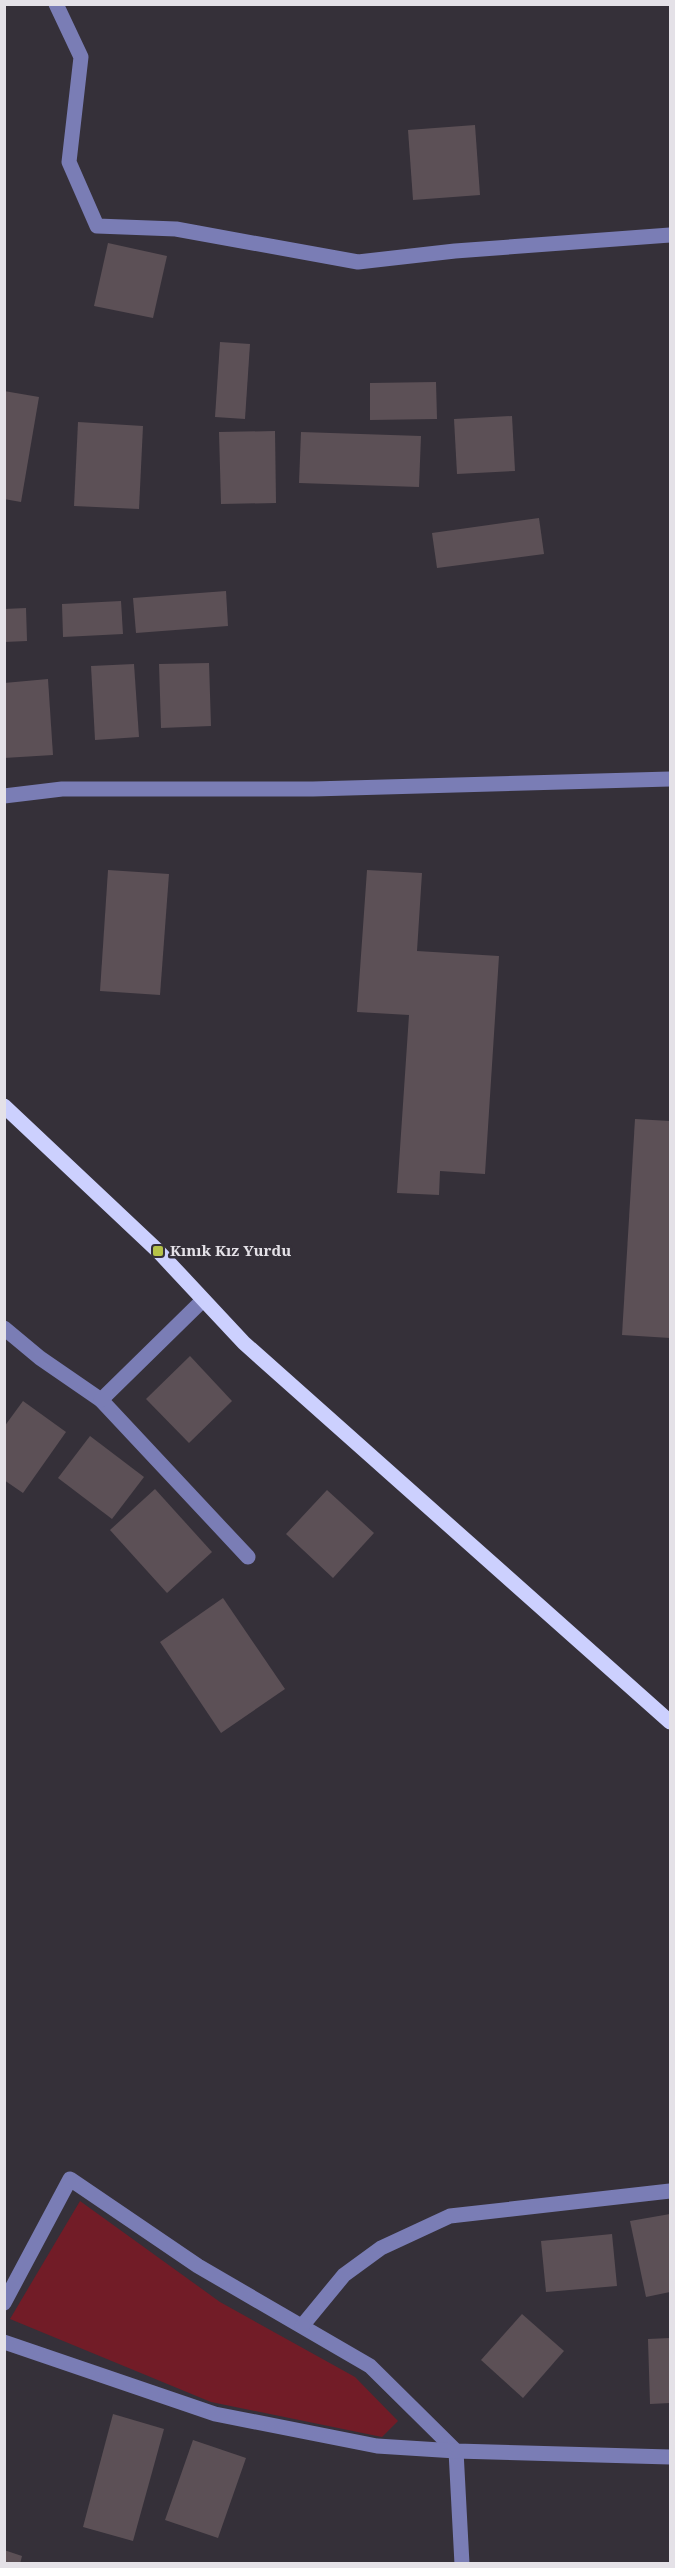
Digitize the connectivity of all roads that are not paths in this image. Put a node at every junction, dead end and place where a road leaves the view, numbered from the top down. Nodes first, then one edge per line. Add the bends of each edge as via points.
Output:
1 (56, 4) edge
2 (670, 235) edge
3 (670, 779) edge
4 (4, 796) edge
5 (4, 1106) edge
6 (202, 1301) junction
7 (4, 1328) edge
8 (100, 1400) junction
9 (248, 1557) dead end
10 (670, 1722) edge
11 (670, 2191) edge
12 (4, 2303) edge
13 (302, 2326) junction
14 (4, 2342) edge
15 (456, 2451) junction
16 (670, 2457) edge
17 (462, 2564) edge

1 - 2 street via 81,57 69,162 97,226 176,230 358,262
3 - 4 street via 313,789 62,789
5 - 6 main road via 158,1251
6 - 8 street
6 - 10 main road via 243,1343
7 - 8 street
8 - 9 street
11 - 13 street via 450,2216 381,2248 344,2275
12 - 13 street via 70,2179 198,2266
13 - 15 street via 370,2366
14 - 15 street via 215,2414 377,2446
15 - 16 street
15 - 17 street

